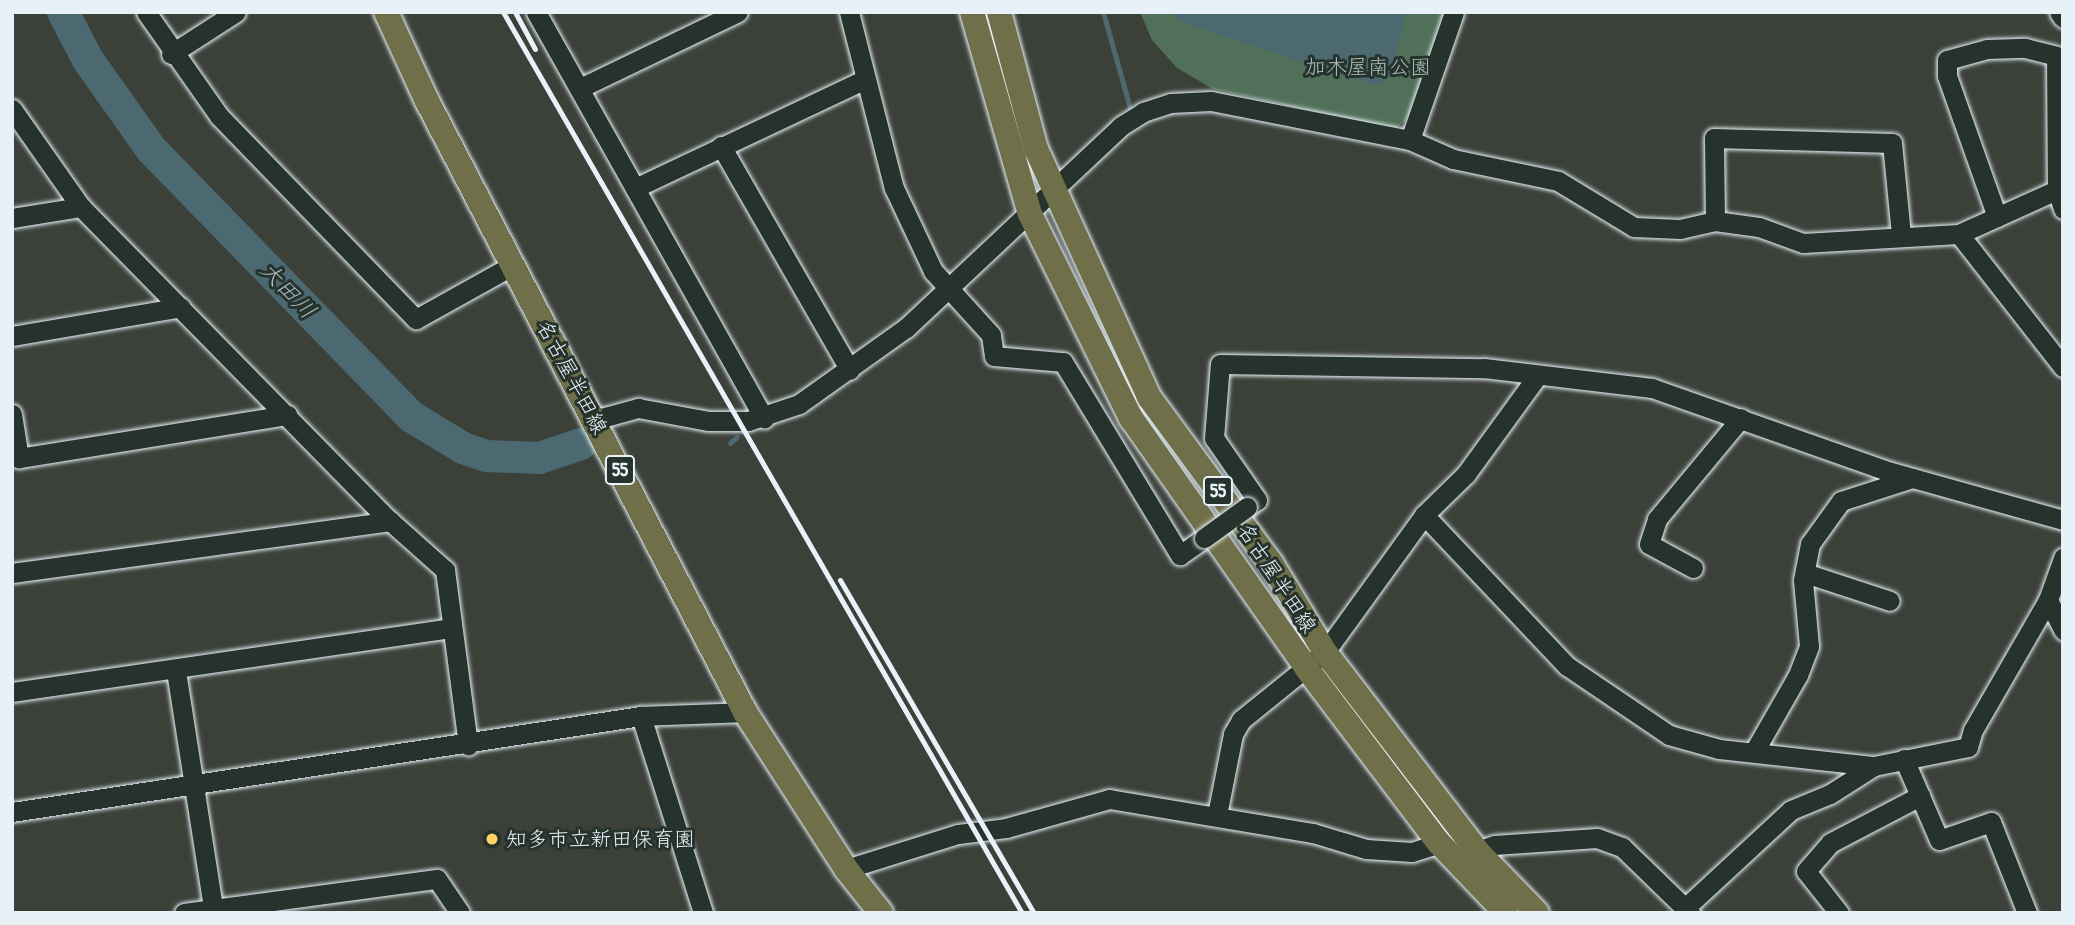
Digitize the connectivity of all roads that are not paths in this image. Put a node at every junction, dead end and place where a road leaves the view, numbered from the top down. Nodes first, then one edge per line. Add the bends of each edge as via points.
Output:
1 (146, 12) edge
2 (236, 12) edge
3 (386, 12) edge
4 (536, 12) edge
5 (738, 12) edge
6 (849, 12) edge
7 (972, 12) edge
8 (999, 12) edge
9 (1454, 12) edge
10 (2059, 12) edge
11 (2063, 18) edge
12 (171, 54) junction
13 (866, 79) junction
14 (580, 89) junction
15 (12, 109) edge
16 (1410, 140) junction
17 (721, 146) junction
18 (635, 188) junction
19 (1053, 189) junction
20 (2061, 195) edge
21 (81, 207) junction
22 (1031, 214) junction
23 (1997, 217) junction
24 (12, 218) edge
25 (1715, 221) junction
26 (1901, 234) junction
27 (1959, 234) junction
28 (513, 265) junction
29 (948, 290) junction
30 (181, 307) junction
31 (12, 336) edge
32 (2063, 367) edge
33 (850, 370) junction
34 (1538, 375) junction
35 (12, 414) edge
36 (288, 415) junction
37 (764, 418) junction
38 (1741, 418) junction
39 (594, 420) junction
40 (1912, 478) junction
41 (1424, 515) junction
42 (2063, 520) edge
43 (390, 521) junction
44 (2063, 558) edge
45 (1693, 568) dead end
46 (12, 573) edge
47 (1805, 573) junction
48 (2048, 600) junction
49 (1890, 601) dead end
50 (451, 628) junction
51 (2063, 630) edge
52 (1316, 661) junction
53 (176, 671) junction
54 (12, 692) edge
55 (745, 712) junction
56 (641, 716) junction
57 (468, 745) junction
58 (1755, 750) junction
59 (1903, 759) junction
60 (1874, 766) junction
61 (196, 785) junction
62 (1920, 796) junction
63 (12, 812) edge
64 (1217, 815) junction
65 (1439, 843) junction
66 (1477, 851) junction
67 (846, 869) junction
68 (213, 908) junction
69 (1687, 910) edge
70 (184, 913) edge
71 (460, 913) edge
72 (703, 913) edge
73 (881, 913) edge
74 (1506, 913) edge
75 (1537, 913) edge
76 (1839, 913) edge
77 (2027, 913) edge

1 - 12 street
2 - 12 street
3 - 28 main road, 名古屋半田線 / 55
4 - 14 street
5 - 14 street
6 - 13 street
7 - 22 main road, 名古屋半田線 / 55
8 - 19 main road, 名古屋半田線 / 55 via 1036,149
9 - 16 street
10 - 11 street
12 - 28 street via 219,116 415,319
13 - 17 street
13 - 29 street via 905,219
14 - 18 street
15 - 21 street
16 - 19 street via 1211,101 1171,103 1132,118
16 - 25 street via 1453,159 1558,181 1634,227 1680,229
17 - 18 street
17 - 33 street
18 - 37 street
19 - 22 street
19 - 52 main road, 名古屋半田線 / 55 via 1149,397 1270,563
20 - 23 street
20 - 23 street via 2056,56 2025,48 1987,49 1947,60 1947,76
21 - 24 street
21 - 30 street
22 - 29 street
22 - 52 main road, 名古屋半田線 / 55 via 1130,418
23 - 27 street
25 - 26 street via 1759,227 1803,243
25 - 26 street via 1714,138 1892,143
26 - 27 street
27 - 32 street
28 - 39 main road, 名古屋半田線 / 55
29 - 33 street
29 - 34 street, bridge via 990,335 994,356 1063,362 1180,555 1257,500 1214,438 1220,364 1484,368
30 - 31 street
30 - 36 street
33 - 37 street via 799,404
34 - 38 street via 1652,388
34 - 41 street via 1466,474
35 - 36 street via 19,458
36 - 43 street
37 - 39 street via 708,421 638,408
38 - 40 street
38 - 45 street via 1657,519 1649,544
39 - 55 main road, 名古屋半田線 / 55
40 - 42 street
40 - 47 street via 1841,501 1810,544
41 - 52 street
41 - 58 street via 1567,666 1669,735 1719,748
43 - 46 street
43 - 50 street via 445,570
44 - 48 street
47 - 49 street
47 - 58 street via 1809,646 1798,676
48 - 51 street
48 - 59 street via 1973,730 1968,747
50 - 53 street
50 - 57 street
52 - 64 street via 1241,720 1233,734
52 - 65 main road, 名古屋半田線 / 55
52 - 66 main road, 名古屋半田線 / 55
53 - 54 street
53 - 61 street
55 - 56 street
55 - 67 main road, 名古屋半田線 / 55
56 - 57 street
56 - 72 street
57 - 61 street
58 - 60 street
59 - 60 street
59 - 62 street
60 - 69 street via 1830,794 1791,810
61 - 63 street
61 - 68 street
62 - 76 street via 1830,843 1806,871
62 - 77 street via 1939,840 1991,822
64 - 65 street via 1313,833 1366,849 1412,852
64 - 67 street via 1122,800 1095,801 1006,828 958,834
65 - 74 main road, 名古屋半田線 / 55
66 - 69 street via 1494,845 1597,838 1622,847
66 - 75 main road, 名古屋半田線 / 55
67 - 73 main road, 名古屋半田線 / 55
68 - 70 street
68 - 71 street via 437,879

